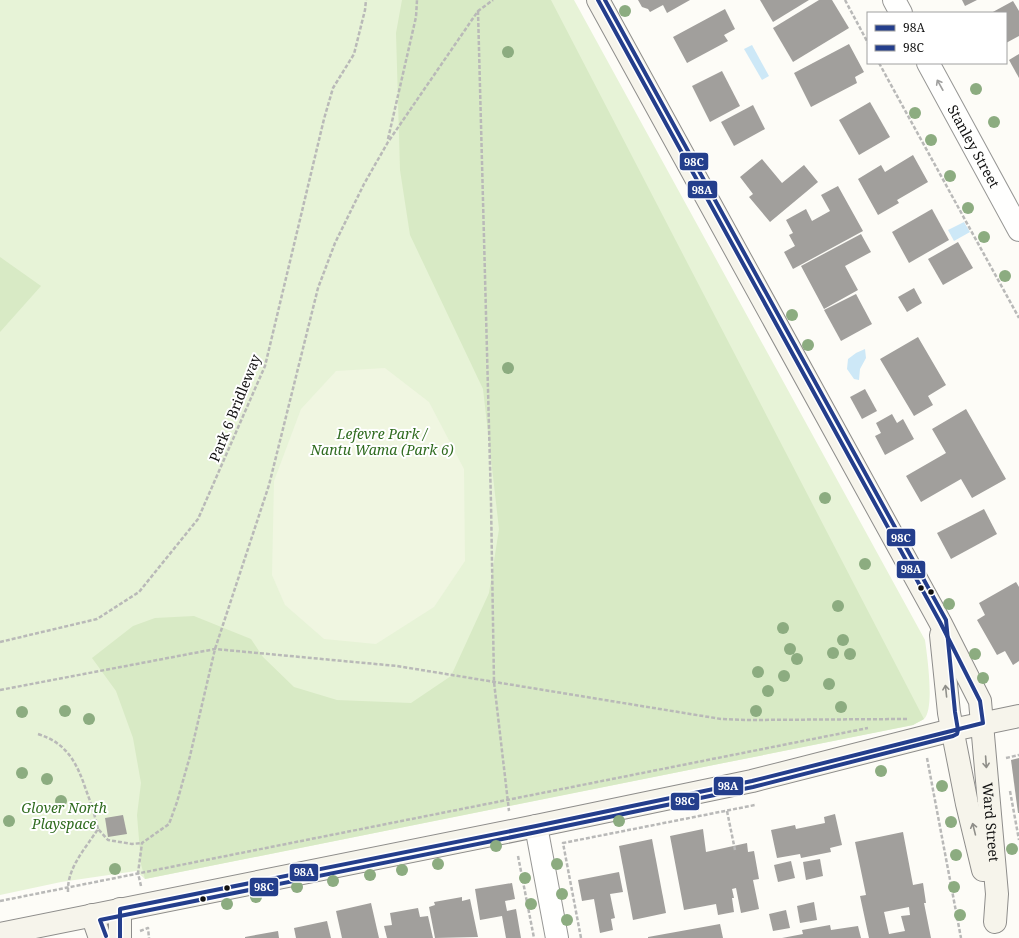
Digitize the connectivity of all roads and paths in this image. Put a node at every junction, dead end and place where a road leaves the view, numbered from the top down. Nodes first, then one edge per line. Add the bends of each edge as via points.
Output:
1 (366, 0) edge
2 (417, 0) edge
3 (493, 0) edge
4 (598, 0) edge
5 (844, 0) edge
6 (894, 0) edge
7 (478, 11) junction
8 (900, 12) edge
9 (867, 41) edge
10 (880, 64) edge
11 (929, 64) edge
12 (388, 142) junction
13 (1019, 230) edge
14 (1019, 318) edge
15 (940, 622) junction
16 (0, 642) edge
17 (215, 649) junction
18 (494, 682) junction
19 (0, 690) edge
20 (1019, 716) edge
21 (895, 723) dead end
22 (983, 723) junction
23 (871, 728) dead end
24 (952, 730) junction
25 (38, 734) dead end
26 (1019, 755) edge
27 (926, 756) dead end
28 (1005, 765) dead end
29 (1010, 788) dead end
30 (508, 800) junction
31 (755, 805) dead end
32 (727, 811) junction
33 (536, 826) junction
34 (98, 829) junction
35 (512, 831) junction
36 (1019, 840) edge
37 (142, 843) junction
38 (735, 850) dead end
39 (518, 856) dead end
40 (138, 873) junction
41 (68, 887) junction
42 (68, 892) dead end
43 (0, 900) edge
44 (120, 909) junction
45 (92, 914) junction
46 (997, 930) edge
47 (0, 934) edge
48 (100, 938) edge
49 (120, 938) edge
50 (534, 938) edge
51 (557, 938) edge
52 (581, 938) edge
53 (961, 938) edge

1 - 16 path, Park 6 Bridleway via 354,54 333,88 324,119 265,366 198,519 138,592 97,619
2 - 12 path via 416,17
3 - 7 path
4 - 15 street, Ward Street
5 - 9 path
6 - 8 street
7 - 12 path
7 - 18 path
10 - 14 path
13 -> 11 street, Stanley Street
12 - 17 path via 335,243 318,288 269,485
15 - 22 street, Ward Street via 980,701
24 -> 15 street, Ward Street via 948,713
17 - 18 path via 397,666
17 - 19 path
17 - 37 path via 190,756 169,824
18 - 21 path via 721,719 910,719
18 - 30 path
20 - 22 street
22 - 24 street
22 -> 46 street, Ward Street via 997,894
23 - 30 path
24 - 33 street via 752,781
46 -> 24 street, Ward Street
25 - 34 path via 59,744 73,759
26 - 28 path via 1004,758
27 - 53 path
29 - 36 path
30 - 35 path
30 - 40 path
31 - 32 path
32 - 38 path
32 - 52 path via 563,843
33 - 35 street
33 - 51 street
34 - 37 path via 108,840
34 - 41 path via 72,869
35 - 44 street
37 - 40 path
39 - 50 path
40 - 41 path
41 - 42 path
41 - 43 path
44 - 45 street
44 - 49 street
45 - 47 street
45 - 48 street

